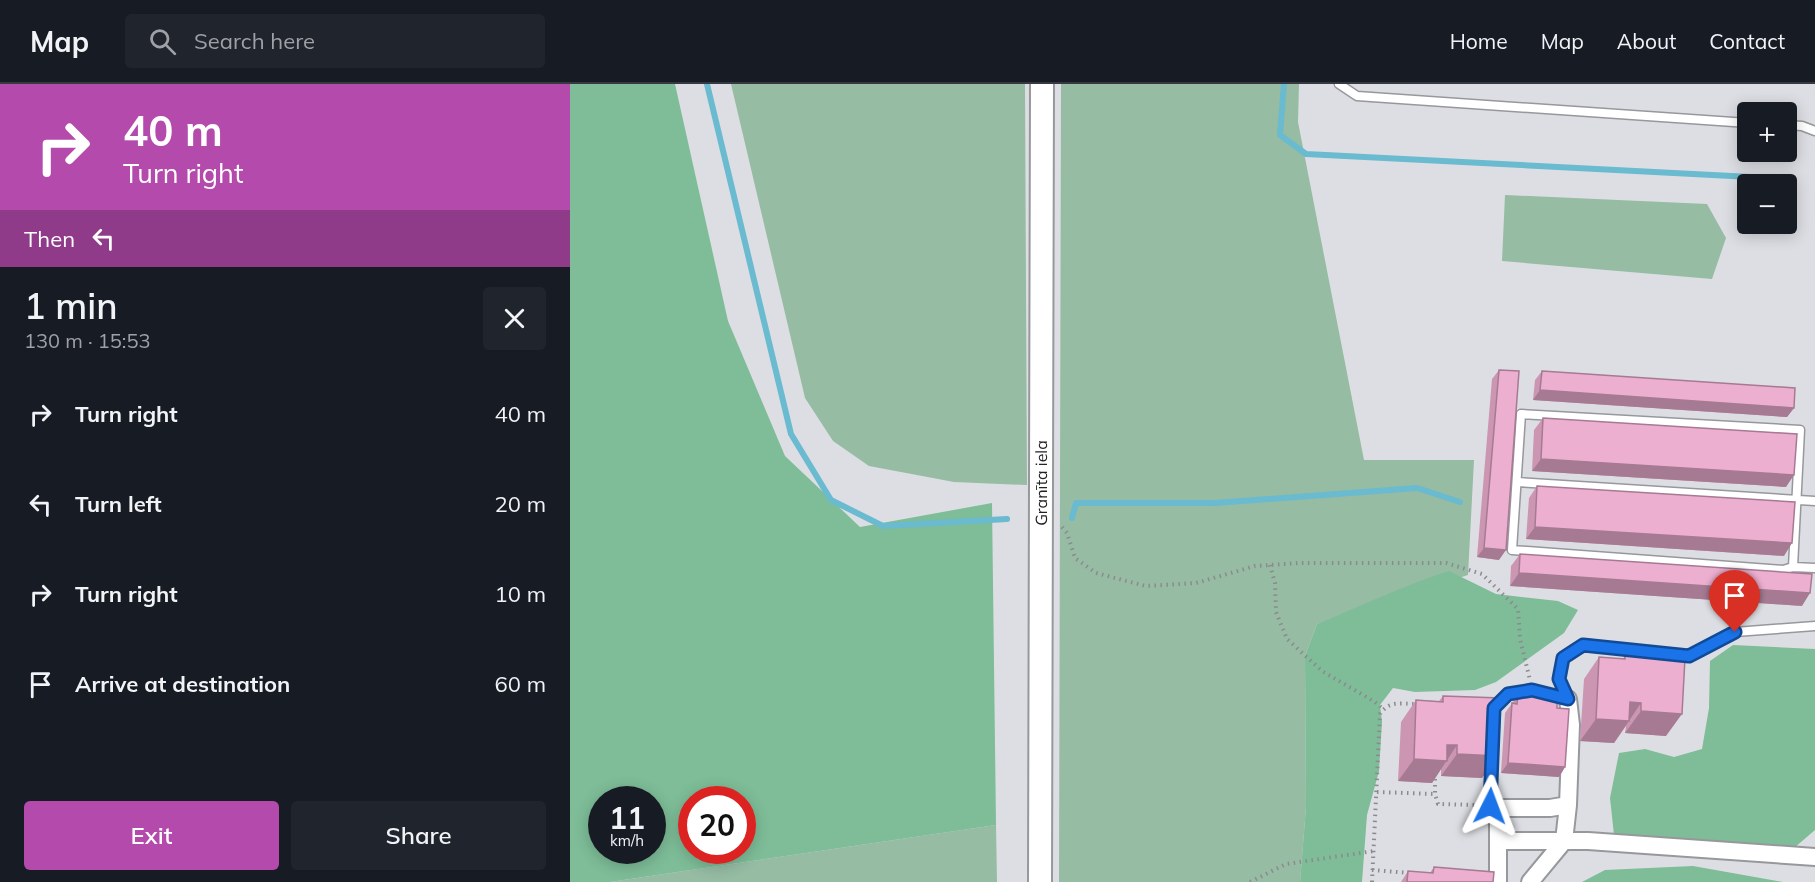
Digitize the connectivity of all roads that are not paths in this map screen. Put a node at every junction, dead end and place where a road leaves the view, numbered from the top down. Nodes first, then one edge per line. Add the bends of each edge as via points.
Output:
1 (1042, 84) edge
2 (1339, 84) edge
3 (1737, 122) edge
4 (1797, 126) edge
5 (1815, 131) edge
6 (1517, 482) junction
7 (1797, 500) junction
8 (1815, 501) edge
9 (1793, 567) junction
10 (1815, 568) edge
11 (1815, 626) edge
12 (1568, 699) junction
13 (1494, 719) edge
14 (1492, 740) edge
15 (1568, 806) junction
16 (1494, 807) junction
17 (1498, 841) junction
18 (1564, 841) junction
19 (1815, 857) edge
20 (1040, 882) edge
21 (1498, 882) edge
22 (1530, 882) edge

1 - 20 main road, Granīta iela
2 - 3 lane via 1357,96
4 - 5 lane
6 - 7 lane
6 - 7 lane via 1521,414 1800,430
6 - 9 lane via 1512,550 1783,570
7 - 8 lane
7 - 9 lane
9 - 10 lane
11 - 12 lane via 1735,632 1689,656 1583,645 1563,658 1559,679
12 - 13 lane via 1532,690 1508,694 1494,708
12 - 15 street
14 - 16 lane
15 - 16 street
15 - 18 street
16 - 17 street
17 - 18 street
17 - 21 street
18 - 19 street
18 - 22 street

